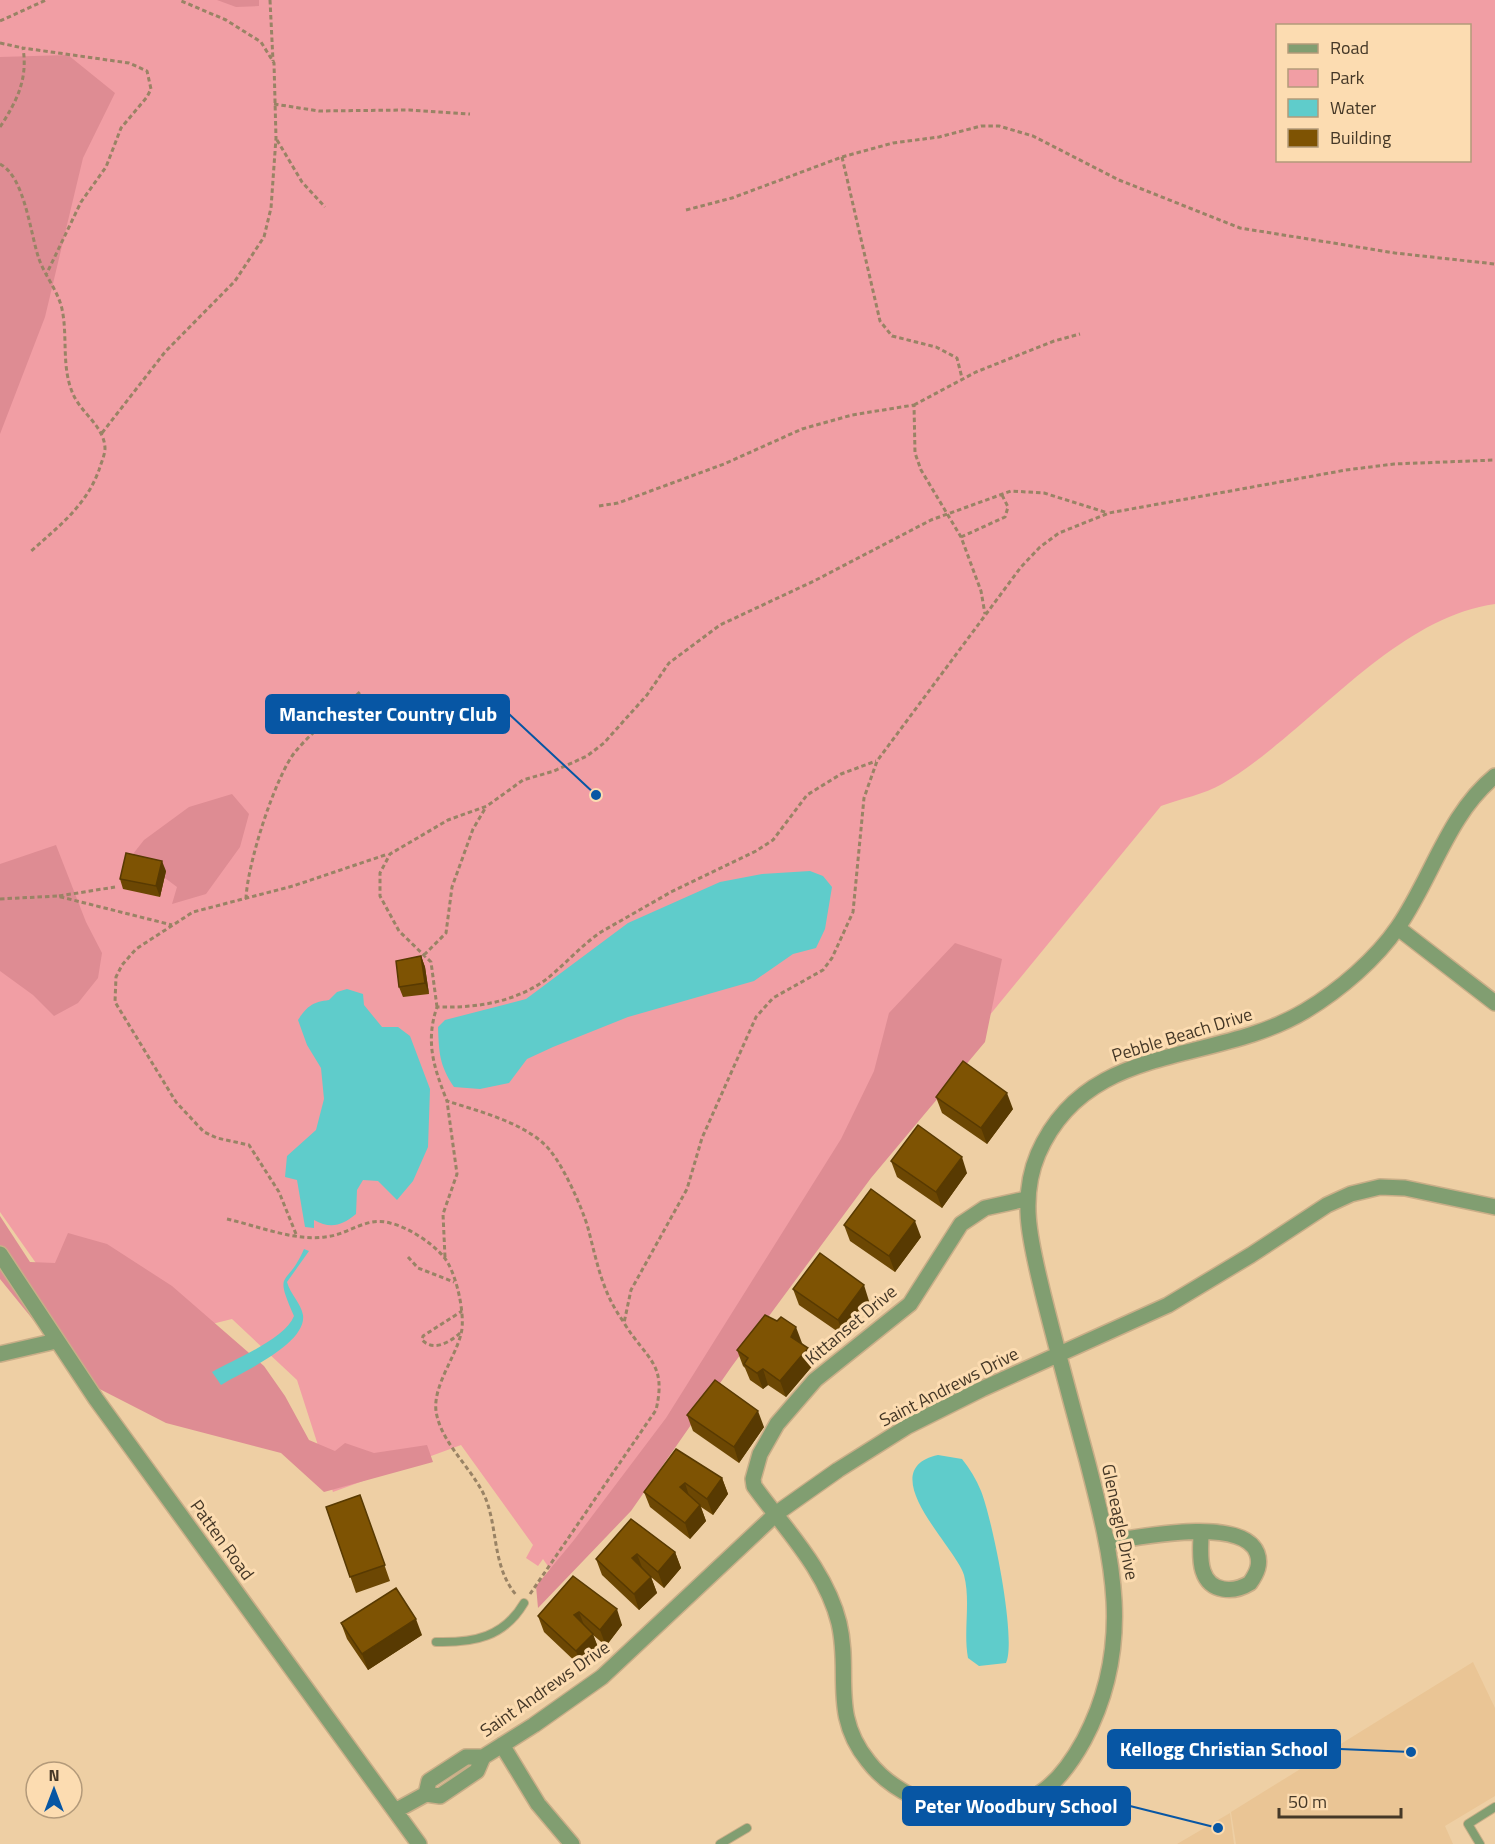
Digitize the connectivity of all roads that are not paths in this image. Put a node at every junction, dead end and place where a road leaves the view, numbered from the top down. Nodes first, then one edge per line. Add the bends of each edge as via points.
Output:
1 (1495, 776) edge
2 (1398, 928) junction
3 (1495, 1003) edge
4 (1026, 1199) junction
5 (1495, 1207) edge
6 (0, 1254) edge
7 (56, 1341) junction
8 (0, 1354) edge
9 (1058, 1356) junction
10 (777, 1513) junction
11 (1201, 1533) junction
12 (1108, 1542) junction
13 (524, 1603) road end
14 (436, 1642) dead end
15 (502, 1745) junction
16 (1495, 1807) edge
17 (395, 1811) junction
18 (747, 1828) dead end
19 (419, 1844) edge
20 (572, 1844) edge
21 (720, 1844) edge
22 (1480, 1844) edge

1 - 2 street, Pebble Beach Drive via 1472,797
2 - 3 street
2 - 4 street, Pebble Beach Drive via 1345,982 1281,1024 1233,1042 1134,1066 1092,1087 1074,1101 1047,1136 1030,1177
4 - 9 street, Pebble Beach Drive via 1031,1246
4 - 10 street, Kittanset Drive via 985,1208 961,1224 910,1304 801,1394 768,1439 753,1479 754,1486
5 - 9 street, Saint Andrews Drive via 1405,1188 1380,1187 1351,1194 1167,1305
6 - 7 street, Patten Road
7 - 8 street
7 - 17 street, Patten Road
9 - 10 street, Saint Andrews Drive via 908,1426
9 - 12 street, Gleneagle Drive
10 - 12 street, Gleneagle Drive via 822,1581 840,1624 844,1707 859,1748 887,1780 917,1798 960,1810 1029,1801 1068,1769 1093,1723 1107,1677 1116,1619
10 - 15 street, Saint Andrews Drive via 602,1677
11 - 11 street via 1229,1533 1247,1539 1258,1555 1256,1575 1250,1582 1242,1588 1223,1590 1208,1580 1201,1563
11 - 12 street
13 - 14 lane via 511,1622 482,1639
15 - 17 street, Saint Andrews Drive via 483,1757 466,1757 429,1781 426,1794
15 - 20 street via 538,1803
16 - 22 lane via 1468,1824
17 - 19 street, Patten Road
18 - 21 lane

